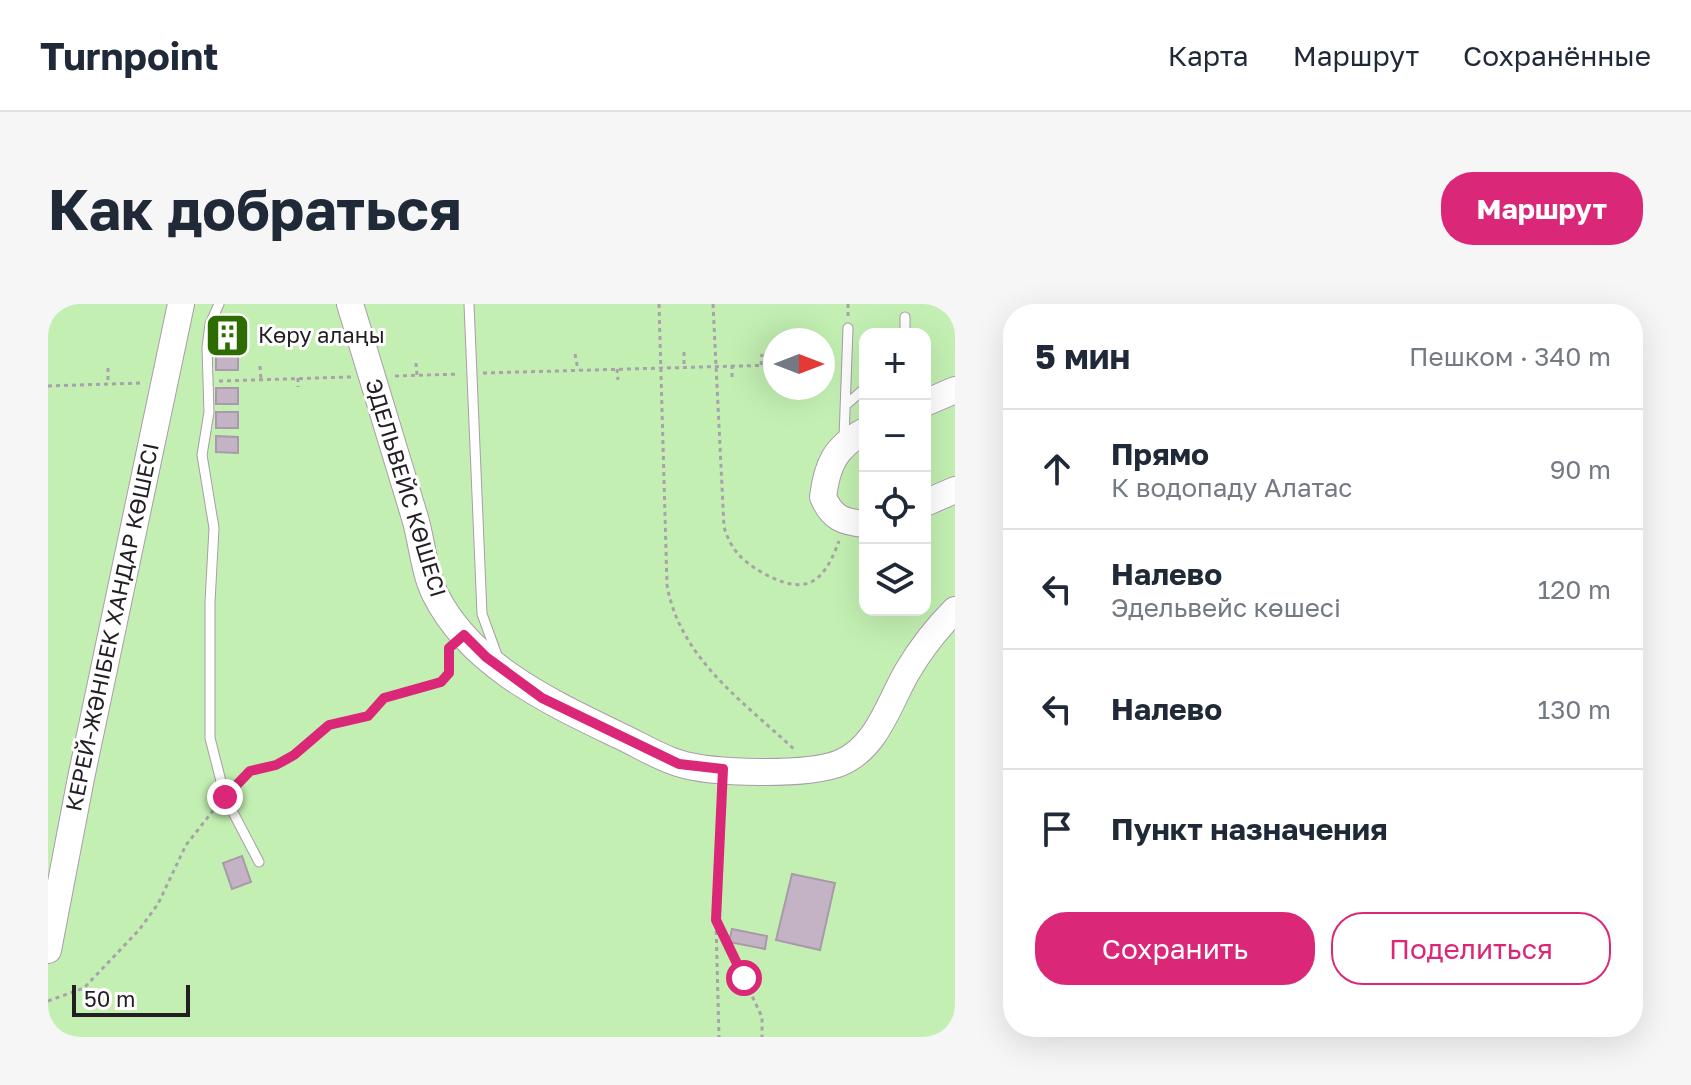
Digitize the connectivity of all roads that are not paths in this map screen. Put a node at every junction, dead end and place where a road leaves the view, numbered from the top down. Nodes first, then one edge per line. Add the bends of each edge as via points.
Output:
1 (181, 304) edge
2 (219, 304) edge
3 (350, 304) edge
4 (469, 304) edge
5 (905, 317) dead end
6 (848, 328) dead end
7 (905, 328) edge
8 (955, 390) edge
9 (859, 393) edge
10 (931, 400) edge
11 (847, 404) junction
12 (854, 438) edge
13 (955, 490) edge
14 (931, 500) edge
15 (856, 523) edge
16 (955, 610) edge
17 (502, 669) junction
18 (259, 862) dead end
19 (48, 950) edge

1 - 19 street, КЕРЕЙ-ЖӘНІБЕК ХАНДАР КӨШЕСІ
2 - 18 lane via 207,348 209,412 202,455 214,528 210,738 225,797
3 - 17 street, ЭДЕЛЬВЕЙС КӨШЕСІ via 434,591 452,623
4 - 17 lane via 482,614
5 - 7 lane
6 - 11 lane
8 - 10 street
9 - 11 lane
11 - 12 lane
12 - 15 street via 833,458 823,497 833,516
13 - 14 street
16 - 17 street, ЭДЕЛЬВЕЙС КӨШЕСІ via 908,670 862,747 841,763 796,772 679,764 542,698

